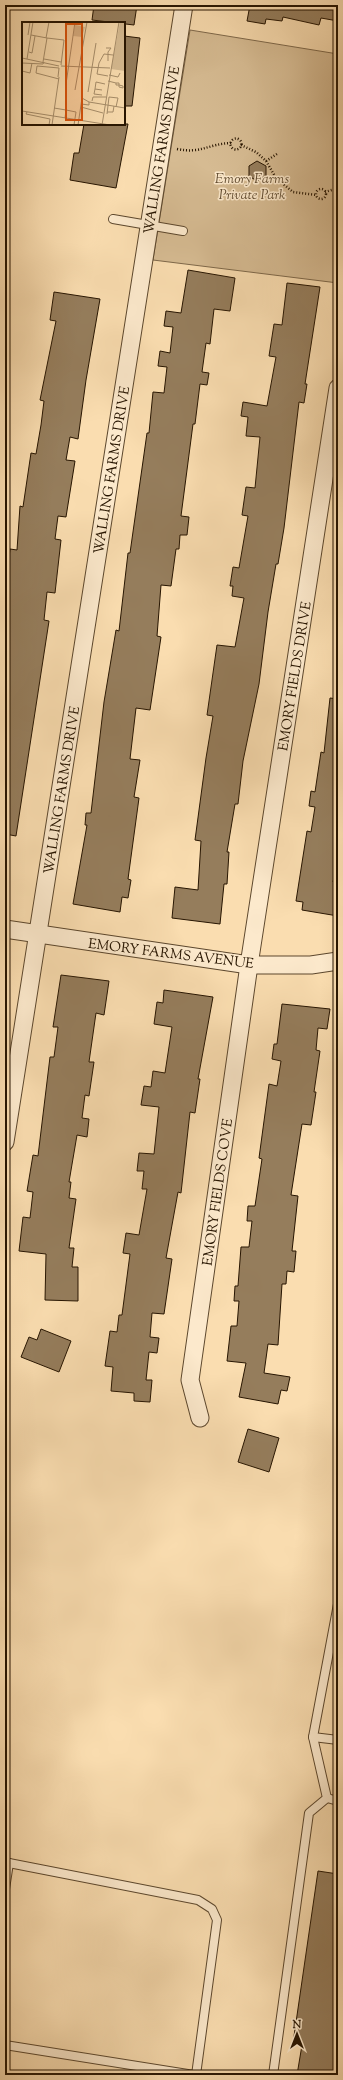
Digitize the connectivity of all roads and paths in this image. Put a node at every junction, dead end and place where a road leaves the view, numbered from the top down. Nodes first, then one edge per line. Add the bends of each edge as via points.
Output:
1 (184, 5) edge
2 (230, 143) junction
3 (241, 145) junction
4 (173, 148) dead end
5 (277, 154) dead end
6 (266, 161) junction
7 (338, 188) edge
8 (325, 192) junction
9 (316, 195) junction
10 (113, 220) dead end
11 (150, 226) junction
12 (183, 231) dead end
13 (338, 388) edge
14 (5, 929) edge
15 (38, 935) junction
16 (338, 961) edge
17 (249, 964) junction
18 (5, 1142) edge
19 (200, 1418) dead end
20 (338, 1604) edge
21 (313, 1737) junction
22 (338, 1740) edge
23 (327, 1798) junction
24 (338, 1801) edge
25 (7, 1863) edge
26 (5, 1889) edge
27 (5, 2045) edge
28 (195, 2075) edge
29 (273, 2075) edge

1 - 11 street, WALLING FARMS DRIVE
2 - 3 path via 234,149
2 - 3 path via 237,139
2 - 4 path via 194,152
3 - 6 path via 256,152
5 - 6 path
6 - 9 path via 276,178 293,192
7 - 8 path
8 - 9 path via 320,189
8 - 9 path via 322,199
10 - 11 lane
11 - 12 lane
11 - 15 street, WALLING FARMS DRIVE
13 - 17 street, EMORY FIELDS DRIVE
14 - 15 street, EMORY FARMS AVENUE
15 - 17 street, EMORY FARMS AVENUE
15 - 18 street, WALLING FARMS DRIVE
16 - 17 street, EMORY FARMS AVENUE via 311,964
17 - 19 street, EMORY FIELDS COVE via 190,1380
20 - 21 lane
21 - 22 lane
21 - 23 lane
23 - 24 lane
23 - 29 lane via 309,1813
25 - 26 lane
25 - 28 lane via 198,1900 212,1908 217,1920
27 - 28 lane

